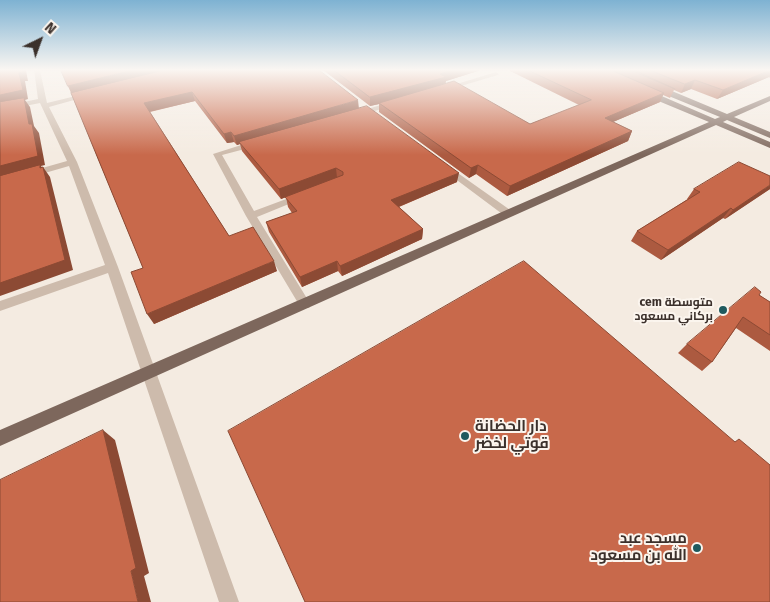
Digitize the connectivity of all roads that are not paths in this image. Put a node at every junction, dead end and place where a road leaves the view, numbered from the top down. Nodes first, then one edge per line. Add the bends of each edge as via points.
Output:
1 (42, 98) edge
2 (70, 98) edge
3 (662, 98) edge
4 (677, 98) edge
5 (770, 98) edge
6 (404, 100) edge
7 (43, 103) junction
8 (0, 110) edge
9 (349, 116) edge
10 (721, 119) junction
11 (770, 135) edge
12 (264, 141) edge
13 (770, 145) edge
14 (72, 162) junction
15 (438, 162) edge
16 (0, 183) edge
17 (312, 192) edge
18 (509, 214) junction
19 (251, 216) junction
20 (112, 267) junction
21 (305, 305) junction
22 (0, 306) edge
23 (148, 372) junction
24 (0, 438) edge
25 (229, 602) edge

1 - 7 street
2 - 7 street
3 - 10 main road
4 - 10 main road
5 - 10 main road
6 - 9 street
7 - 8 street
7 - 14 street
10 - 11 main road
10 - 13 main road
10 - 18 main road
12 - 19 street via 218,154
14 - 16 street
14 - 20 street
15 - 18 street
17 - 19 street
18 - 21 main road
19 - 21 street
20 - 22 street
20 - 23 street
21 - 23 main road
23 - 24 main road
23 - 25 street

